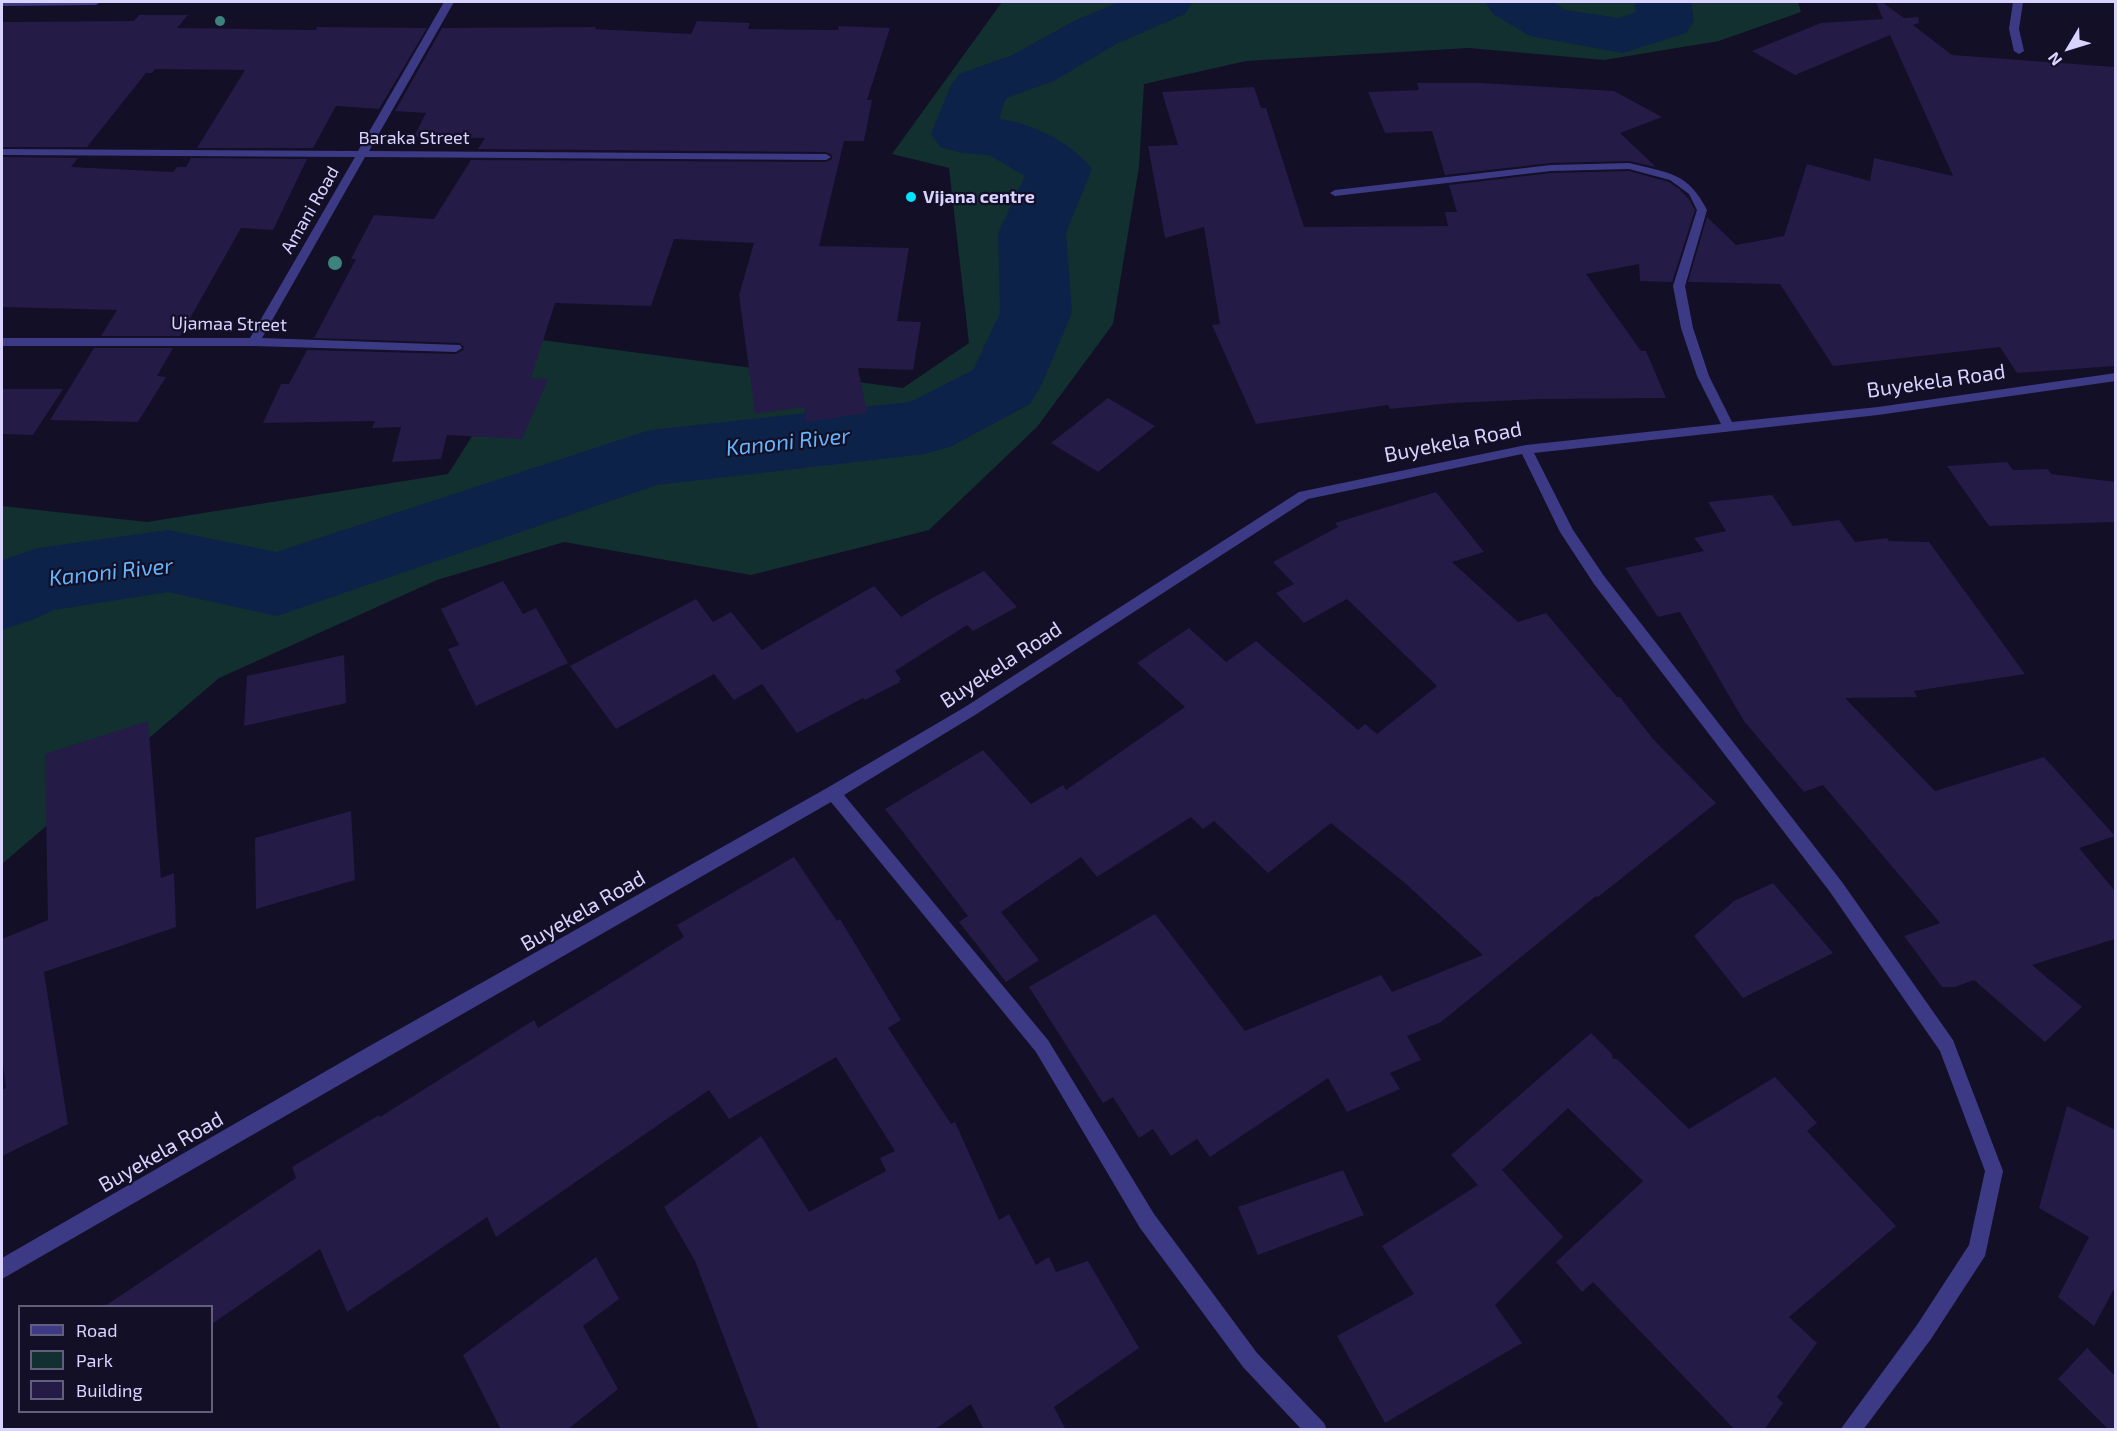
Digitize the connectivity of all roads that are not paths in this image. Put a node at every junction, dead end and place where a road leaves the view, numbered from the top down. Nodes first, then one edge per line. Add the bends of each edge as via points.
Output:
1 (96, 2) edge
2 (449, 2) edge
3 (2018, 2) edge
4 (2, 3) edge
5 (2019, 51) dead end
6 (2, 152) edge
7 (362, 154) junction
8 (826, 157) dead end
9 (1335, 193) dead end
10 (2, 342) edge
11 (254, 342) junction
12 (456, 348) dead end
13 (2115, 377) edge
14 (1728, 426) junction
15 (1526, 449) junction
16 (833, 793) junction
17 (2, 1269) edge
18 (1317, 1430) edge
19 (1850, 1430) edge

1 - 4 street
2 - 7 street, Amani Road
3 - 5 street via 2014,29
6 - 7 street, Baraka Street
7 - 8 street, Baraka Street
7 - 11 street, Amani Road
9 - 14 street via 1551,168 1629,166 1674,178 1693,192 1702,210 1679,286 1686,328 1703,376
10 - 11 street, Ujamaa Street
11 - 12 street, Ujamaa Street
13 - 14 street, Buyekela Road via 1878,411
14 - 15 street, Buyekela Road
15 - 16 street, Buyekela Road via 1304,495 970,711
15 - 19 street via 1567,532 1599,580 1836,887 1947,1046 1994,1171 1978,1249 1924,1332
16 - 17 street, Buyekela Road
16 - 18 street via 1042,1046 1148,1221 1250,1360

